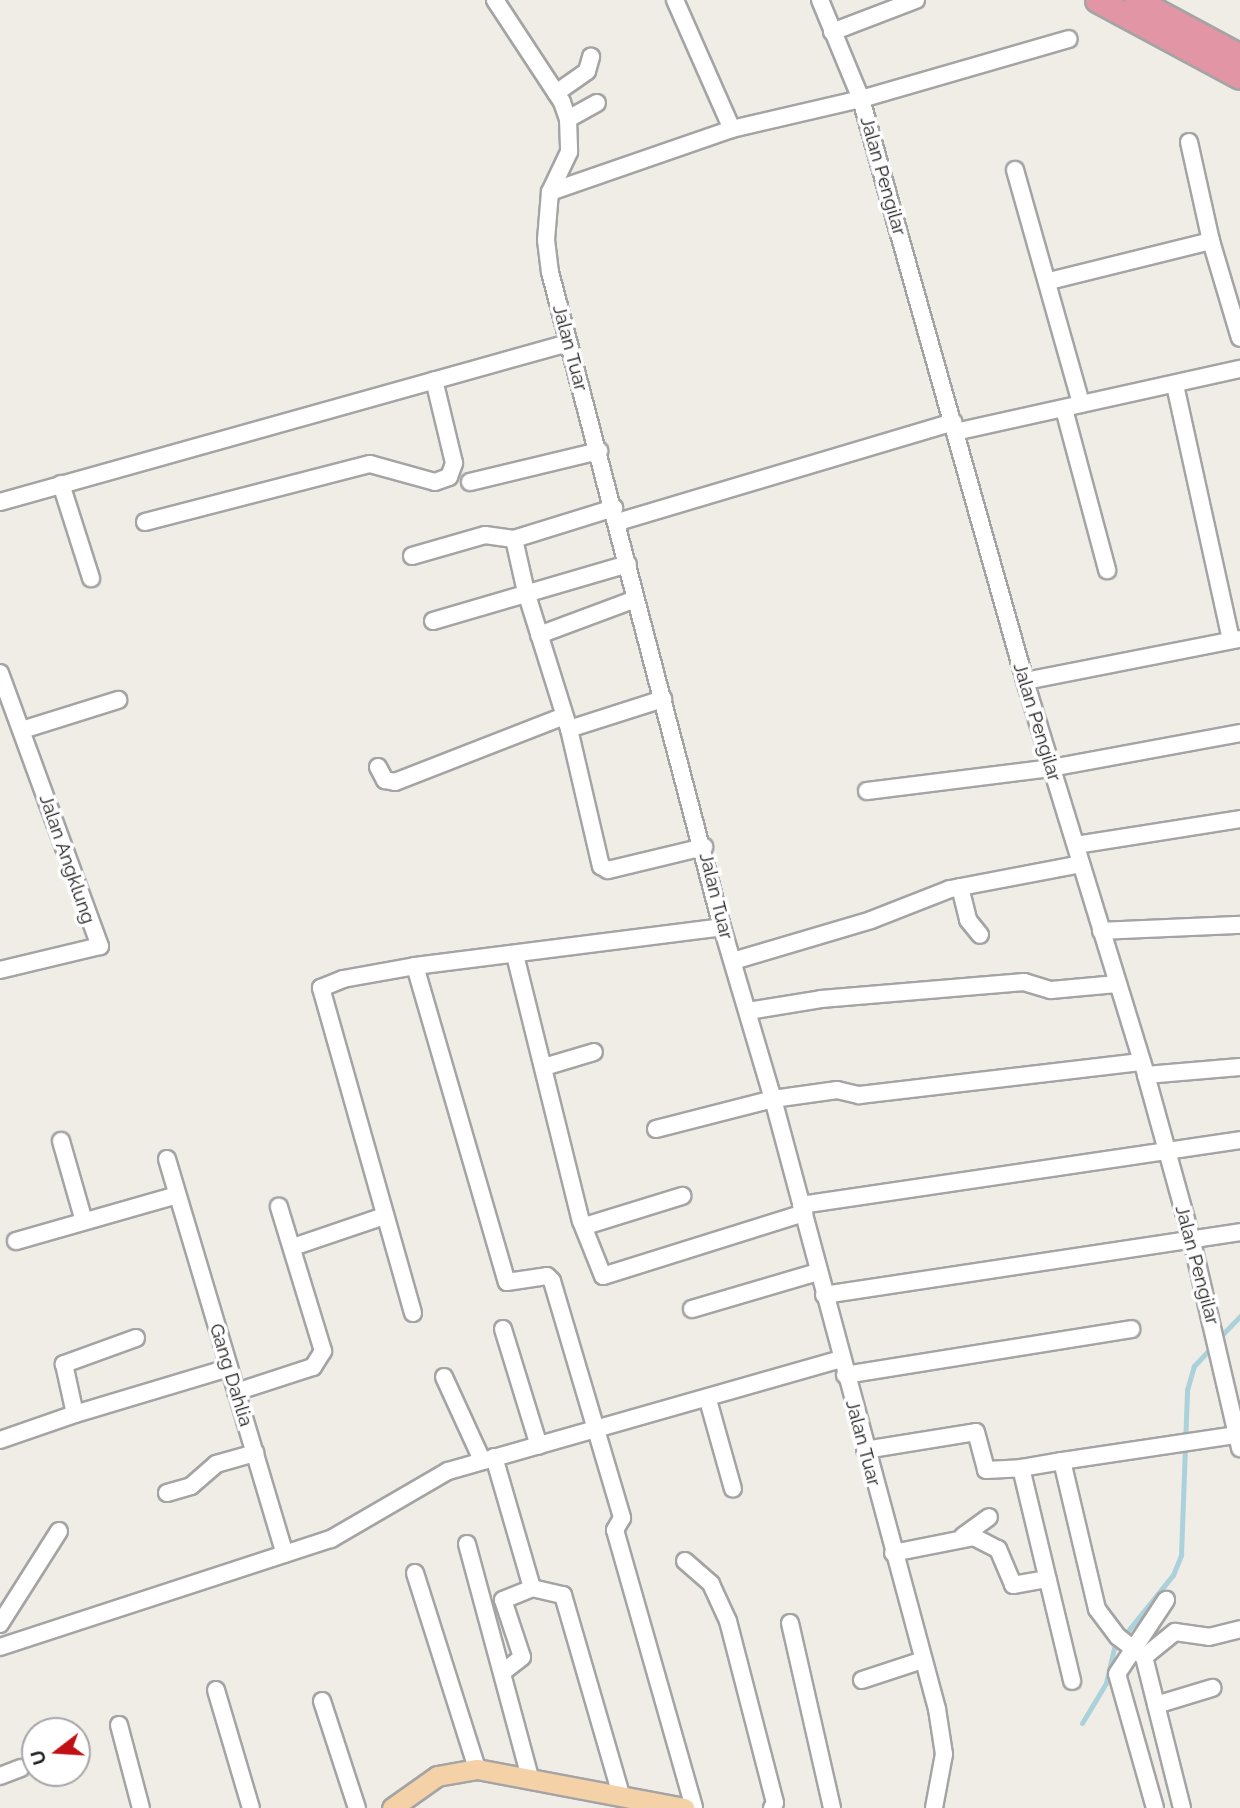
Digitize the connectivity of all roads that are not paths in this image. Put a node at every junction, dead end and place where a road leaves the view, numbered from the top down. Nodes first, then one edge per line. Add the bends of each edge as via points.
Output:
1 (495, 0) edge
2 (675, 0) edge
3 (820, 0) edge
4 (916, 0) edge
5 (1097, 0) edge
6 (1105, 0) edge
7 (1136, 0) edge
8 (832, 32) junction
9 (1157, 33) junction
10 (1069, 39) dead end
11 (1240, 56) edge
12 (591, 57) dead end
13 (1240, 78) edge
14 (556, 93) junction
15 (861, 99) junction
16 (597, 103) dead end
17 (568, 119) junction
18 (732, 129) junction
19 (1189, 142) dead end
20 (1015, 170) dead end
21 (550, 192) junction
22 (1211, 242) junction
23 (1049, 281) junction
24 (1240, 338) edge
25 (568, 343) junction
26 (1240, 369) edge
27 (434, 380) junction
28 (1175, 385) junction
29 (1081, 404) junction
30 (1064, 408) junction
31 (954, 427) junction
32 (599, 451) junction
33 (470, 482) dead end
34 (61, 484) junction
35 (0, 502) edge
36 (616, 515) junction
37 (145, 522) dead end
38 (514, 539) junction
39 (412, 556) dead end
40 (628, 564) junction
41 (1107, 570) dead end
42 (91, 578) dead end
43 (526, 593) junction
44 (636, 600) junction
45 (433, 621) dead end
46 (539, 635) junction
47 (1236, 639) edge
48 (0, 673) edge
49 (1025, 681) junction
50 (663, 699) junction
51 (118, 700) dead end
52 (566, 723) junction
53 (22, 730) junction
54 (1240, 733) edge
55 (379, 767) dead end
56 (1051, 768) junction
57 (867, 791) dead end
58 (1240, 820) edge
59 (1076, 845) junction
60 (704, 847) junction
61 (1081, 864) junction
62 (960, 887) junction
63 (1240, 925) edge
64 (722, 927) junction
65 (1101, 931) junction
66 (980, 935) dead end
67 (515, 955) junction
68 (733, 961) junction
69 (415, 966) junction
70 (0, 970) edge
71 (1117, 984) junction
72 (748, 1011) junction
73 (594, 1052) dead end
74 (544, 1067) junction
75 (1240, 1067) edge
76 (1143, 1069) junction
77 (773, 1098) junction
78 (656, 1129) dead end
79 (1240, 1140) edge
80 (61, 1141) dead end
81 (1165, 1148) junction
82 (167, 1159) dead end
83 (177, 1195) junction
84 (682, 1196) dead end
85 (279, 1207) dead end
86 (803, 1209) junction
87 (384, 1216) junction
88 (84, 1221) junction
89 (585, 1226) junction
90 (1240, 1232) edge
91 (1191, 1237) junction
92 (16, 1241) dead end
93 (293, 1247) junction
94 (818, 1272) junction
95 (824, 1295) junction
96 (692, 1309) dead end
97 (413, 1313) dead end
98 (503, 1329) dead end
99 (1131, 1329) dead end
100 (136, 1338) dead end
101 (843, 1367) junction
102 (229, 1368) junction
103 (1232, 1376) edge
104 (444, 1377) dead end
105 (236, 1392) junction
106 (708, 1400) junction
107 (75, 1414) junction
108 (598, 1431) junction
109 (0, 1440) edge
110 (1238, 1441) edge
111 (539, 1446) junction
112 (865, 1450) junction
113 (255, 1453) junction
114 (488, 1458) junction
115 (1062, 1461) junction
116 (1021, 1468) junction
117 (733, 1489) dead end
118 (167, 1493) dead end
119 (989, 1517) dead end
120 (59, 1531) dead end
121 (963, 1536) junction
122 (467, 1544) dead end
123 (893, 1553) junction
124 (285, 1554) junction
125 (685, 1561) dead end
126 (415, 1573) dead end
127 (1047, 1579) junction
128 (532, 1588) junction
129 (1166, 1600) dead end
130 (790, 1623) dead end
131 (0, 1624) edge
132 (1240, 1629) edge
133 (0, 1647) edge
134 (1136, 1653) junction
135 (923, 1660) junction
136 (503, 1672) junction
137 (862, 1680) dead end
138 (1072, 1681) dead end
139 (1212, 1688) dead end
140 (216, 1690) dead end
141 (322, 1701) dead end
142 (1156, 1705) junction
143 (118, 1725) dead end
144 (21, 1768) dead end
145 (477, 1769) junction
146 (0, 1776) edge
147 (530, 1777) junction
148 (621, 1796) junction
149 (650, 1805) edge
150 (141, 1808) edge
151 (251, 1808) edge
152 (357, 1808) edge
153 (393, 1808) edge
154 (684, 1808) edge
155 (694, 1808) edge
156 (772, 1808) edge
157 (832, 1808) edge
158 (934, 1808) edge
159 (1155, 1808) edge
160 (1182, 1808) edge

1 - 14 street, Jalan Tuar
2 - 18 street
3 - 8 street, Jalan Pengilar
4 - 8 street
5 - 9 highway
6 - 9 highway
7 - 11 highway
8 - 15 street, Jalan Pengilar
9 - 13 highway
10 - 15 street
12 - 14 street via 587,71
14 - 17 street, Jalan Tuar
15 - 18 street
15 - 31 street, Jalan Pengilar
16 - 17 street
17 - 21 street, Jalan Tuar via 569,152
18 - 21 street
19 - 22 street
20 - 23 street
21 - 25 street, Jalan Tuar via 546,240
22 - 23 street
22 - 24 street
23 - 29 street
25 - 27 street
25 - 32 street, Jalan Tuar
26 - 28 street
27 - 34 street
27 - 37 street via 454,463 449,477 435,482 370,464
28 - 29 street
28 - 47 street
29 - 30 street
30 - 31 street
30 - 41 street
31 - 36 street
31 - 49 street, Jalan Pengilar
32 - 33 street
32 - 36 street, Jalan Tuar
34 - 35 street
34 - 42 street
36 - 38 street
36 - 40 street, Jalan Tuar
38 - 39 street via 485,535
38 - 43 street
40 - 43 street
40 - 44 street, Jalan Tuar
43 - 45 street
43 - 46 street
44 - 46 street
44 - 50 street, Jalan Tuar
46 - 52 street
47 - 49 street
48 - 53 street, Jalan Angklung
49 - 56 street, Jalan Pengilar
50 - 52 street
50 - 60 street, Jalan Tuar
51 - 53 street
52 - 55 street via 395,782 385,780
52 - 60 street via 601,866 608,870
53 - 70 street, Jalan Angklung via 100,946
54 - 56 street
56 - 57 street
56 - 59 street, Jalan Pengilar
58 - 59 street
59 - 61 street, Jalan Pengilar
60 - 64 street, Jalan Tuar
61 - 62 street
61 - 65 street, Jalan Pengilar
62 - 66 street via 968,920
62 - 68 street via 906,903 871,920
63 - 65 street
64 - 67 street
64 - 68 street, Jalan Tuar
65 - 71 street, Jalan Pengilar
67 - 69 street
67 - 74 street
68 - 72 street, Jalan Tuar
69 - 87 street via 343,979 321,988
69 - 108 street via 507,1282 550,1276
71 - 72 street via 1051,990 1024,982 821,999
71 - 76 street, Jalan Pengilar
72 - 77 street, Jalan Tuar
73 - 74 street
74 - 89 street
75 - 76 street
76 - 77 street via 859,1095 837,1090
76 - 81 street, Jalan Pengilar
77 - 78 street
77 - 86 street, Jalan Tuar
79 - 81 street
80 - 88 street
81 - 86 street
81 - 91 street, Jalan Pengilar
82 - 83 street, Gang Dahlia
83 - 88 street
83 - 102 street, Gang Dahlia
84 - 89 street
85 - 93 street
86 - 89 street via 603,1276
86 - 94 street, Jalan Tuar
87 - 93 street
87 - 97 street
88 - 92 street
90 - 91 street
91 - 95 street
91 - 103 street, Jalan Pengilar
93 - 105 street via 323,1351 313,1367
94 - 95 street, Jalan Tuar
94 - 96 street
95 - 101 street, Jalan Tuar
98 - 111 street
99 - 101 street
100 - 107 street via 64,1364
101 - 106 street
101 - 112 street, Jalan Tuar
102 - 105 street, Gang Dahlia
102 - 107 street
103 - 110 street, Jalan Pengilar
104 - 114 street
105 - 113 street, Gang Dahlia
106 - 108 street
106 - 117 street
107 - 109 street
108 - 111 street
108 - 155 street via 622,1520 615,1530
110 - 115 street via 1187,1441
111 - 114 street
112 - 116 street via 976,1432 986,1470
112 - 123 street, Jalan Tuar
113 - 118 street via 216,1464 191,1486
113 - 124 street, Gang Dahlia
114 - 124 street via 448,1471 331,1539
114 - 128 street
115 - 116 street
115 - 134 street via 1094,1602 1118,1637
116 - 127 street
119 - 121 street
120 - 131 street
121 - 123 street
121 - 127 street via 998,1549 1013,1585
122 - 136 street
123 - 135 street, Jalan Tuar
124 - 133 street
125 - 156 street via 711,1584 728,1622 775,1803
126 - 145 street
127 - 138 street
128 - 136 street via 503,1600 522,1657
128 - 148 street via 563,1595
129 - 134 street
130 - 157 street
132 - 134 street via 1209,1637 1175,1632
134 - 142 street
134 - 159 street via 1117,1674
135 - 137 street
135 - 158 street, Jalan Tuar via 944,1754
136 - 147 street
139 - 142 street
140 - 151 street
141 - 152 street
142 - 160 street
143 - 150 street
144 - 146 street
145 - 147 main road
145 - 153 main road via 437,1776
147 - 148 main road
148 - 149 main road
149 - 154 main road

